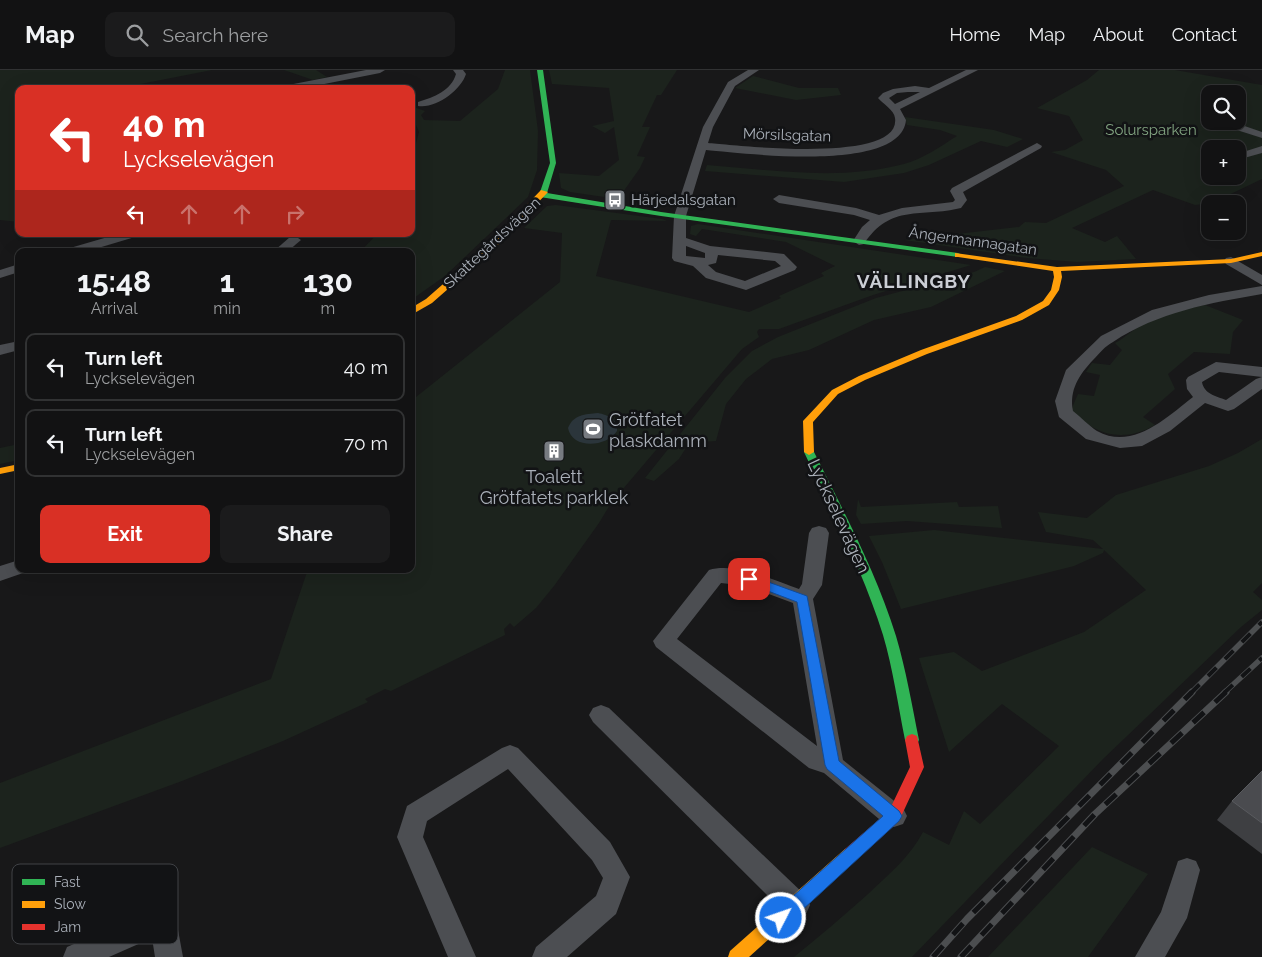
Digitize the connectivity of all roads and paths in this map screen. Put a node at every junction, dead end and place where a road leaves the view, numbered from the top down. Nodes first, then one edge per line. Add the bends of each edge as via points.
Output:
1 (380, 70) edge
2 (458, 70) edge
3 (540, 70) edge
4 (754, 70) edge
5 (973, 70) edge
6 (322, 81) junction
7 (302, 85) edge
8 (326, 85) edge
9 (933, 90) junction
10 (422, 104) dead end
11 (894, 108) junction
12 (1246, 130) edge
13 (1262, 135) edge
14 (703, 146) junction
15 (1037, 146) dead end
16 (1262, 149) edge
17 (1246, 154) edge
18 (543, 195) junction
19 (779, 199) dead end
20 (680, 216) junction
21 (878, 219) junction
22 (120, 237) edge
23 (295, 240) dead end
24 (680, 240) junction
25 (859, 241) junction
26 (85, 248) edge
27 (284, 248) edge
28 (710, 250) junction
29 (1262, 254) edge
30 (1232, 261) junction
31 (698, 263) junction
32 (1057, 269) junction
33 (1262, 281) edge
34 (1262, 290) edge
35 (415, 310) edge
36 (15, 346) edge
37 (0, 350) edge
38 (1262, 372) edge
39 (1262, 382) edge
40 (1203, 397) junction
41 (15, 468) edge
42 (0, 471) edge
43 (819, 533) dead end
44 (15, 568) edge
45 (0, 574) edge
46 (803, 599) junction
47 (601, 715) dead end
48 (832, 765) junction
49 (894, 816) junction
50 (1187, 870) dead end
51 (796, 905) junction
52 (106, 944) edge
53 (167, 944) edge
54 (77, 957) edge
55 (169, 957) edge
56 (462, 957) edge
57 (546, 957) edge
58 (736, 957) edge
59 (1149, 957) edge

1 - 6 street
2 - 10 street via 461,74 456,85 438,98
3 - 18 street, Skattegårdsvägen via 553,163
4 - 14 street via 731,84 708,127
5 - 9 street, Mörsilsgatan
6 - 7 street
6 - 8 street
9 - 11 street, Mörsilsgatan
9 - 11 street, Mörsilsgatan via 885,94 883,98
11 - 14 street, Mörsilsgatan via 901,118 899,130 888,141 870,147 830,154 805,154
12 - 13 street
14 - 20 street
15 - 21 street via 956,191 961,200 957,205 896,213
16 - 17 street
18 - 20 street, Ångermannagatan
18 - 35 street, Skattegårdsvägen via 487,250 430,301
19 - 21 street via 856,212
20 - 24 street
20 - 25 street, Ångermannagatan
21 - 25 street via 864,231
22 - 26 street
23 - 27 street
24 - 28 street
24 - 31 street via 679,258
25 - 32 street, Ångermannagatan
28 - 31 street via 711,260
28 - 31 street via 778,258 790,267 746,286 711,275
29 - 30 street, Ångermannagatan
30 - 32 street, Ångermannagatan
30 - 33 street
32 - 49 street, Lyckselevägen via 1055,290 1046,303 1019,318 862,378 835,392 808,421 808,452 864,565 898,669 917,766
34 - 40 street via 1209,299 1157,313 1106,339 1072,373 1063,401 1065,413 1092,435 1120,443 1136,442 1164,427
36 - 37 street
38 - 40 street via 1216,367 1194,380 1195,389
39 - 40 street via 1228,406
41 - 42 street
43 - 46 street via 812,584
44 - 45 street
46 - 48 street
46 - 48 street via 749,579 716,575 664,641 818,762
47 - 51 street
48 - 49 street
49 - 51 street, Lyckselevägen
50 - 59 street via 1173,918
51 - 58 street, Lyckselevägen
52 - 54 street
53 - 55 street
56 - 57 street via 410,838 416,814 510,755 602,851 617,877 606,905

